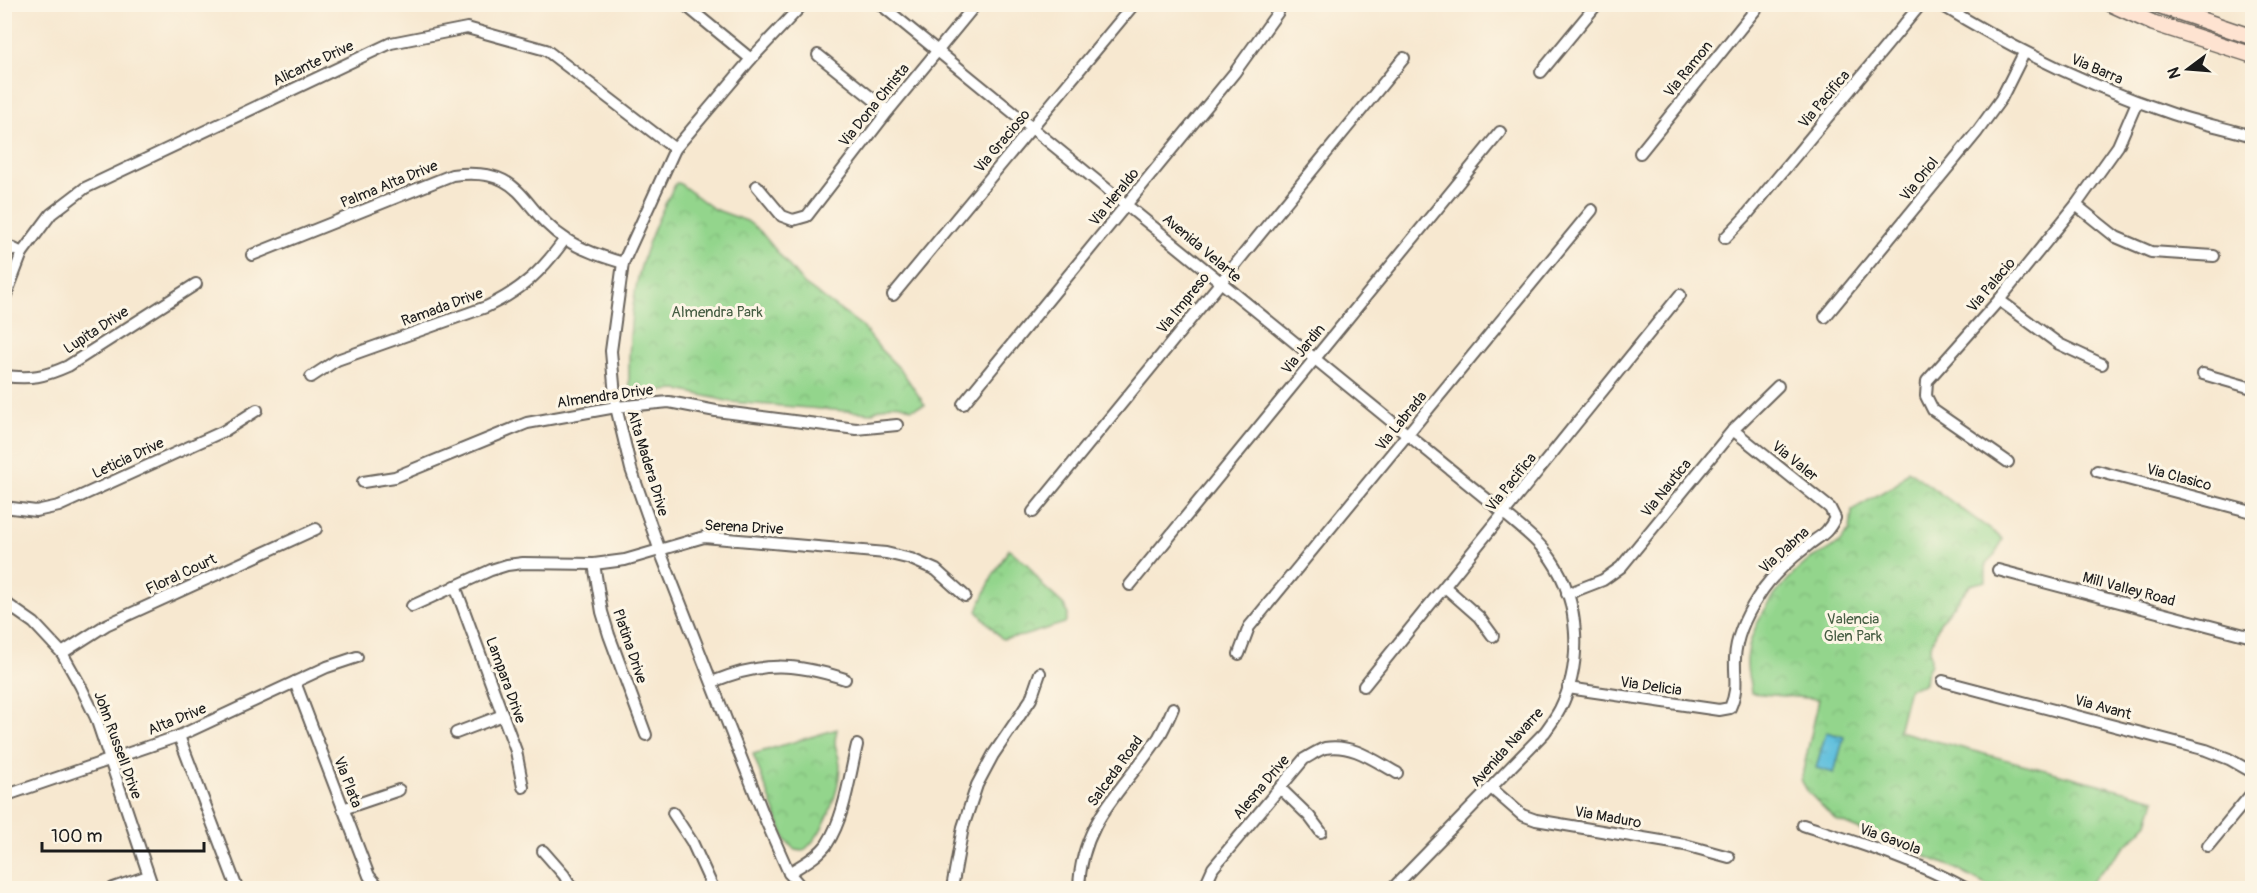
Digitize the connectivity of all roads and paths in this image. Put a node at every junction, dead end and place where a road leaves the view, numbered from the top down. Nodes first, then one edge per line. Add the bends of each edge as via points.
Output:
1 (684, 4) edge
2 (803, 4) edge
3 (880, 4) edge
4 (976, 4) edge
5 (1134, 4) edge
6 (1281, 4) edge
7 (1597, 4) edge
8 (1760, 4) edge
9 (1921, 4) edge
10 (1940, 4) edge
11 (2111, 4) edge
12 (2155, 4) edge
13 (2253, 37) edge
14 (938, 51) junction
15 (2024, 52) junction
16 (2252, 52) edge
17 (818, 55) dead end
18 (1404, 58) dead end
19 (751, 59) junction
20 (1541, 72) dead end
21 (2137, 102) junction
22 (888, 111) junction
23 (1033, 128) junction
24 (1500, 132) dead end
25 (2253, 135) edge
26 (675, 149) junction
27 (1640, 153) dead end
28 (757, 186) dead end
29 (1126, 205) junction
30 (2076, 205) junction
31 (1592, 210) dead end
32 (1725, 238) dead end
33 (566, 239) junction
34 (4, 244) edge
35 (22, 253) junction
36 (252, 255) dead end
37 (2214, 256) dead end
38 (623, 263) junction
39 (1220, 282) junction
40 (196, 284) dead end
41 (893, 295) dead end
42 (1680, 295) dead end
43 (4, 300) edge
44 (1999, 300) junction
45 (1825, 317) dead end
46 (1314, 359) junction
47 (2102, 364) dead end
48 (2203, 374) dead end
49 (4, 376) edge
50 (311, 377) dead end
51 (1778, 386) dead end
52 (2253, 388) edge
53 (963, 404) dead end
54 (616, 408) junction
55 (257, 410) dead end
56 (897, 425) dead end
57 (1733, 430) junction
58 (1408, 436) junction
59 (2008, 462) dead end
60 (2097, 471) dead end
61 (363, 482) dead end
62 (4, 507) edge
63 (1033, 512) dead end
64 (2253, 512) edge
65 (1505, 514) junction
66 (1835, 518) joint
67 (316, 529) dead end
68 (660, 551) junction
69 (594, 564) junction
70 (1998, 570) dead end
71 (1130, 585) dead end
72 (455, 586) junction
73 (1445, 587) junction
74 (1567, 594) junction
75 (965, 596) dead end
76 (5, 604) edge
77 (412, 606) dead end
78 (1493, 636) dead end
79 (2253, 637) edge
80 (62, 653) junction
81 (1239, 654) dead end
82 (357, 657) dead end
83 (1040, 674) dead end
84 (845, 680) dead end
85 (1943, 681) dead end
86 (295, 682) junction
87 (712, 682) junction
88 (1364, 686) dead end
89 (1568, 688) junction
90 (1173, 708) dead end
91 (1730, 708) joint
92 (503, 715) junction
93 (456, 733) dead end
94 (645, 735) dead end
95 (179, 736) junction
96 (857, 746) dead end
97 (109, 760) junction
98 (2253, 772) edge
99 (1396, 773) dead end
100 (523, 787) dead end
101 (1280, 788) junction
102 (1491, 788) junction
103 (399, 790) dead end
104 (2253, 793) edge
105 (4, 796) edge
106 (343, 809) junction
107 (673, 813) dead end
108 (1803, 825) dead end
109 (1321, 832) dead end
110 (2208, 846) dead end
111 (543, 851) dead end
112 (1729, 857) dead end
113 (789, 873) junction
114 (148, 876) junction
115 (113, 888) edge
116 (153, 888) edge
117 (237, 888) edge
118 (380, 888) edge
119 (572, 888) edge
120 (713, 888) edge
121 (802, 888) edge
122 (952, 888) edge
123 (1079, 888) edge
124 (1204, 888) edge
125 (1394, 888) edge
126 (1965, 888) edge

1 - 19 street
2 - 19 street, Alta Madera Drive
3 - 14 street, Avenida Velarte
4 - 14 street, Via Dona Christa
5 - 23 street, Via Gracioso
6 - 29 street, Via Heraldo via 1235,72
7 - 20 street
8 - 27 street, Via Ramon
9 - 32 street, Via Pacifica
10 - 15 street, Via Barra
11 - 16 main road via 2152,23
12 - 13 main road
14 - 22 street, Via Dona Christa
14 - 23 street, Avenida Velarte
15 - 21 street, Via Barra
15 - 45 street, Via Oriol via 2001,99 1977,132
17 - 22 street
18 - 39 street, Via Impreso
19 - 26 street, Alta Madera Drive
21 - 25 street, Via Barra
21 - 30 street, Via Palacio via 2118,146
22 - 28 street, Via Dona Christa via 807,216 794,220 782,216
23 - 29 street, Avenida Velarte
23 - 41 street, Via Gracioso
24 - 46 street, Via Jardin
26 - 35 street, Alicante Drive via 546,50 467,28 390,43 85,188 51,214
26 - 38 street, Alta Madera Drive
29 - 39 street, Avenida Velarte
29 - 53 street, Via Heraldo
30 - 37 street via 2116,237 2151,252
30 - 44 street, Via Palacio
31 - 58 street, Via Labrada
33 - 36 street, Palma Alta Drive via 513,186 494,176 472,172 452,175
33 - 38 street, Palma Alta Drive
33 - 50 street, Ramada Drive via 526,285 507,297 337,360
34 - 35 street
35 - 43 street, Alicante Drive
38 - 54 street, Alta Madera Drive via 611,351
39 - 46 street, Avenida Velarte
39 - 63 street, Via Impreso
40 - 49 street, Lupita Drive via 68,366 47,376
42 - 65 street, Via Pacifica
44 - 47 street via 2059,344
44 - 59 street, Via Palacio via 1927,381 1926,396 1933,410
46 - 58 street, Avenida Velarte
46 - 71 street, Via Jardin
48 - 52 street
51 - 57 street, Via Nautica
54 - 56 street, Almendra Drive via 669,402 856,429
54 - 61 street, Almendra Drive via 527,423 395,477
54 - 68 street, Alta Madera Drive via 631,469
55 - 62 street, Leticia Drive via 224,431 59,506 36,511
57 - 66 street, Via Valer via 1830,508
57 - 74 street, Via Nautica via 1620,567 1603,580
58 - 65 street, Avenida Velarte
58 - 81 street, Via Labrada via 1250,627
60 - 64 street, Via Clasico
65 - 73 street, Via Pacifica
65 - 74 street, Avenida Velarte via 1538,542 1558,571
66 - 91 street, Via Dabna via 1828,531 1808,544 1758,596 1744,624 1735,656 1736,694
67 - 80 street, Floral Court via 106,625
68 - 69 street, Serena Drive
68 - 75 street, Serena Drive via 704,537 886,553 936,570
68 - 87 street, Alta Madera Drive
69 - 72 street, Serena Drive via 507,565
69 - 94 street, Platina Drive via 606,624
70 - 79 street, Mill Valley Road
72 - 77 street, Serena Drive
72 - 92 street, Lampara Drive
73 - 78 street via 1479,617
73 - 88 street, Via Pacifica
74 - 89 street, Avenida Navarre via 1574,621 1575,656
76 - 80 street, John Russell Drive via 34,623
80 - 97 street, John Russell Drive via 96,718
82 - 86 street, Alta Drive
83 - 122 street via 1031,699 977,785 963,826
84 - 87 street via 816,670 775,665
85 - 98 street, Via Avant via 2206,750
86 - 95 street, Alta Drive
86 - 106 street, Via Plata
87 - 113 street, Alta Madera Drive
89 - 91 street, Via Delicia via 1719,710
89 - 102 street, Avenida Navarre via 1560,710 1545,732
90 - 123 street, Salceda Road via 1159,736 1101,813 1086,847
92 - 93 street
92 - 100 street, Lampara Drive
95 - 97 street, Alta Drive
95 - 117 street
96 - 113 street via 842,810 826,845
97 - 105 street, Alta Drive
97 - 114 street, John Russell Drive
99 - 101 street, Alesna Drive via 1360,752 1323,748 1304,759
101 - 109 street
101 - 124 street, Alesna Drive via 1213,868
102 - 112 street, Via Maduro via 1522,815 1536,820 1684,845
102 - 125 street, Avenida Navarre
103 - 106 street
104 - 110 street
106 - 118 street, Via Plata via 369,876
107 - 120 street via 692,842
108 - 126 street, Via Gavola via 1933,871
111 - 119 street
113 - 121 street, Alta Madera Drive
114 - 115 street
114 - 116 street, John Russell Drive

